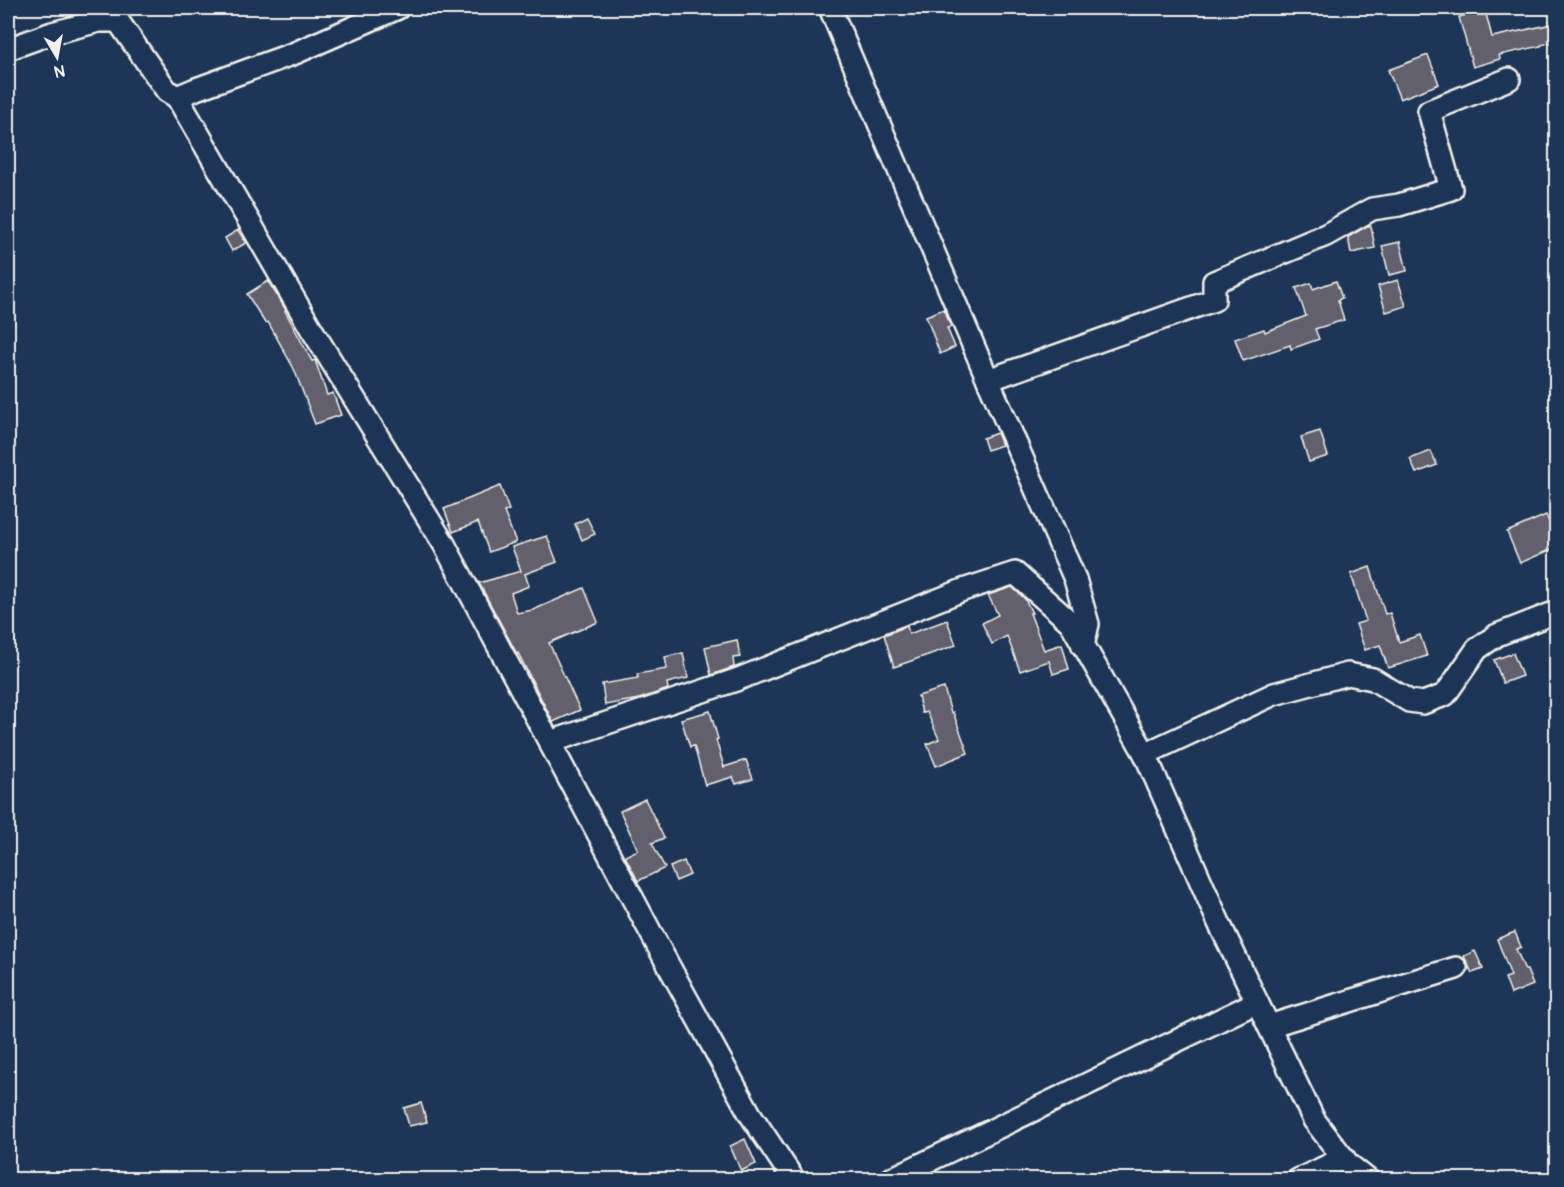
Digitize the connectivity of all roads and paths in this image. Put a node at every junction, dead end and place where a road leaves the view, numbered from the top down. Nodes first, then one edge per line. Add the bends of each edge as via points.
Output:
1 (398, 8) edge
2 (830, 8) edge
3 (8, 49) edge
4 (1509, 79) dead end
5 (177, 97) junction
6 (988, 380) junction
7 (1557, 612) edge
8 (1083, 646) junction
9 (550, 742) junction
10 (1144, 754) junction
11 (1456, 968) dead end
12 (1257, 1002) junction
13 (1269, 1026) junction
14 (1344, 1158) junction
15 (794, 1179) edge
16 (889, 1179) edge
17 (1298, 1179) edge
18 (1368, 1179) edge

1 - 5 street via 295,53
2 - 6 street
3 - 5 street via 99,21 118,21 166,91
4 - 6 street via 1429,111 1451,189 1372,209 1326,236 1214,282 1214,300
5 - 9 street via 306,320 444,544
6 - 8 street via 1075,579 1088,624
7 - 10 street via 1497,635 1477,649 1445,695 1423,703 1409,701 1373,679 1348,674 1274,694
8 - 9 street via 1071,623 1016,573 963,590 736,680
8 - 10 street
9 - 15 street via 750,1114
10 - 12 street
11 - 13 street
12 - 13 street
12 - 16 street
13 - 14 street via 1314,1120
14 - 17 street
14 - 18 street

